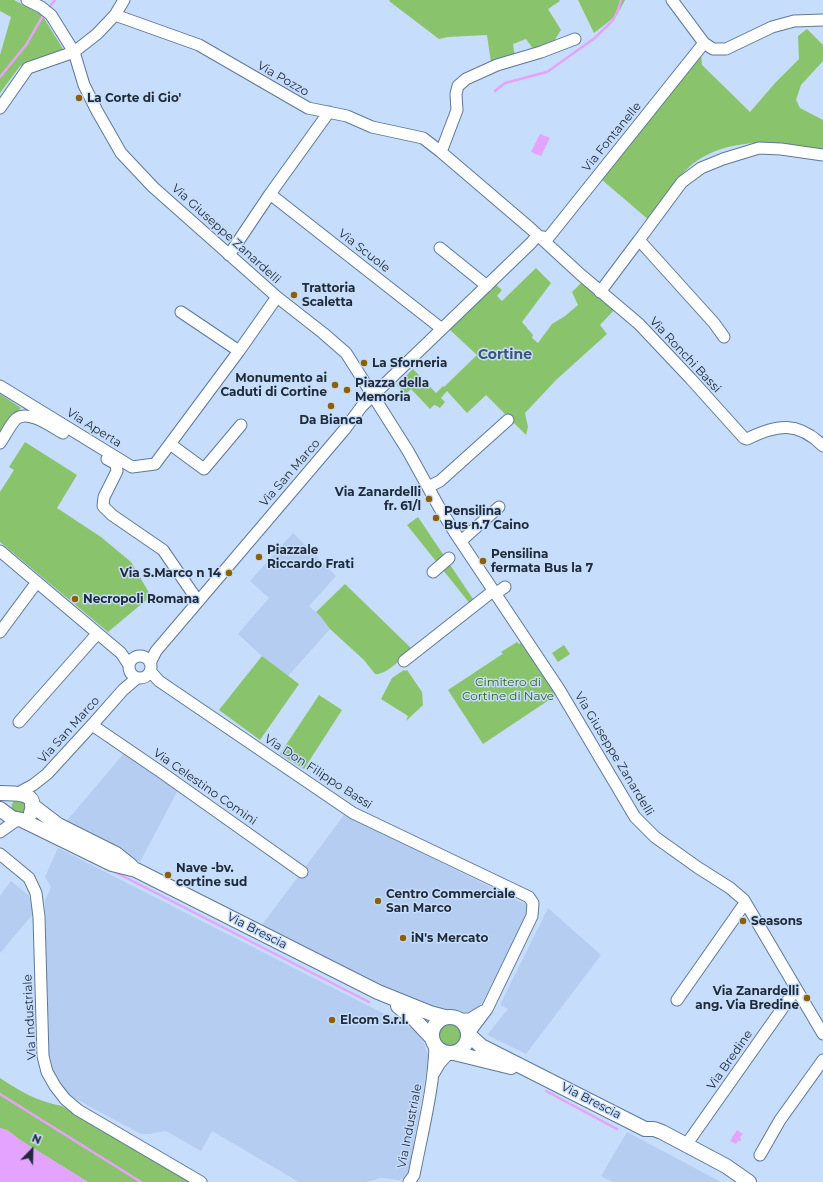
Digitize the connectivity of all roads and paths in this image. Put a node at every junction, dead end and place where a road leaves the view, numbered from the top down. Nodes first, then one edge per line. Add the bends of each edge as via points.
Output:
1 (27, 0) edge
2 (124, 0) edge
3 (672, 0) edge
4 (115, 15) junction
5 (823, 20) edge
6 (575, 39) dead end
7 (704, 43) junction
8 (74, 52) junction
9 (0, 108) edge
10 (329, 112) junction
11 (441, 152) junction
12 (823, 155) edge
13 (270, 194) junction
14 (537, 236) junction
15 (639, 240) junction
16 (440, 248) dead end
17 (229, 255) junction
18 (487, 286) junction
19 (600, 292) junction
20 (278, 297) junction
21 (181, 312) dead end
22 (442, 329) junction
23 (724, 337) dead end
24 (239, 351) junction
25 (0, 386) edge
26 (372, 395) junction
27 (508, 420) dead end
28 (241, 425) dead end
29 (0, 444) edge
30 (170, 444) junction
31 (823, 446) edge
32 (428, 488) junction
33 (499, 507) dead end
34 (461, 541) junction
35 (0, 551) edge
36 (449, 558) dead end
37 (433, 572) dead end
38 (37, 582) junction
39 (505, 587) dead end
40 (494, 593) junction
41 (198, 601) junction
42 (0, 632) edge
43 (98, 634) junction
44 (404, 660) dead end
45 (140, 668) junction
46 (19, 722) dead end
47 (92, 725) junction
48 (33, 785) junction
49 (0, 793) edge
50 (16, 793) junction
51 (32, 804) junction
52 (9, 820) edge
53 (0, 854) edge
54 (136, 870) junction
55 (302, 872) dead end
56 (745, 903) junction
57 (796, 989) junction
58 (378, 992) junction
59 (677, 1000) dead end
60 (487, 1009) junction
61 (445, 1017) junction
62 (459, 1019) junction
63 (469, 1034) junction
64 (823, 1034) edge
65 (434, 1042) junction
66 (452, 1053) junction
67 (823, 1060) edge
68 (536, 1073) junction
69 (434, 1074) junction
70 (645, 1129) junction
71 (686, 1145) junction
72 (760, 1155) dead end
73 (741, 1181) edge
74 (201, 1182) edge
75 (409, 1182) edge

1 - 8 street, Via Giuseppe Zanardelli via 51,15
2 - 4 street
3 - 7 street
4 - 8 street via 97,34
4 - 10 street, Via Pozzo via 199,45 308,108
5 - 7 street via 794,21 772,27 726,49 713,48
6 - 11 street via 497,65 466,79 458,86 457,110
7 - 14 street, Via Fontanelle via 548,238
8 - 9 street via 28,68
8 - 17 street, Via Giuseppe Zanardelli via 84,85 121,153 153,187
10 - 11 street, Via Pozzo via 347,116 372,127 423,138
10 - 13 street
11 - 14 street, Via Pozzo
12 - 15 street via 759,148 701,168 682,182
13 - 17 street
13 - 22 street, Via Scuole
14 - 18 street, Via San Marco
14 - 19 street, Via Ronchi Bassi
15 - 19 street
15 - 23 street
16 - 18 street
17 - 20 street, Via Giuseppe Zanardelli
18 - 22 street, Via San Marco
19 - 31 street, Via Ronchi Bassi via 638,324 744,438 776,427 787,427 816,438
20 - 24 street, Via Aperta
20 - 26 street, Via Giuseppe Zanardelli via 346,353
21 - 24 street
22 - 26 street, Via San Marco
24 - 30 street, Via Aperta
25 - 30 street, Via Aperta via 132,467 155,464
26 - 32 street, Via Giuseppe Zanardelli
26 - 41 street, Via San Marco
27 - 32 street via 440,481
28 - 30 street via 204,469
29 - 41 street, Via Aperta via 17,419 30,416 116,464 117,471 104,497 103,506 162,550
32 - 34 street, Via Giuseppe Zanardelli
33 - 34 street
34 - 40 street, Via Giuseppe Zanardelli
35 - 38 street
36 - 37 street
38 - 42 street
38 - 43 street
39 - 40 street
40 - 44 street
40 - 56 street, Via Giuseppe Zanardelli via 572,709 635,817 655,837 730,888
41 - 45 street, Via San Marco
43 - 45 street, Via Don Filippo Bassi
43 - 46 street
45 - 47 street, Via San Marco
45 - 60 street, Via Don Filippo Bassi via 353,813 529,897 533,903 532,916
47 - 48 street, Via San Marco via 47,774
47 - 55 street, Via Celestino Comini
48 - 50 street, Via San Marco
48 - 51 street
49 - 50 main road
50 - 51 main road, Via Brescia via 27,796
50 - 52 main road via 7,800 5,807
51 - 52 main road via 30,814
51 - 54 main road, Via Brescia via 58,825 116,854
52 - 54 main road, Via Brescia via 112,864
53 - 74 street, Via Industriale via 28,878 36,893 39,917 42,1048 46,1068 55,1086 78,1110
54 - 58 main road, Via Brescia
56 - 57 street, Via Giuseppe Zanardelli
56 - 59 street
57 - 64 street, Via Giuseppe Zanardelli
57 - 71 street, Via Bredine
58 - 61 main road, Via Brescia
58 - 65 main road, Via Brescia via 404,1010
60 - 62 street via 470,1019
60 - 63 street
61 - 62 main road, Via Brescia
61 - 65 main road via 433,1029
62 - 63 main road, Via Brescia via 466,1024
63 - 66 main road via 463,1048
63 - 68 main road, Via Brescia via 481,1046
65 - 66 main road, Via Brescia via 439,1050
65 - 69 street, Via Industriale
66 - 68 main road, Via Brescia
66 - 69 street, Via Industriale via 440,1063
67 - 72 street via 780,1120
68 - 70 main road, Via Brescia
69 - 75 street, Via Industriale via 414,1175
70 - 71 main road, Via Brescia via 662,1132
70 - 73 main road, Via Brescia via 657,1140
71 - 73 main road, Via Brescia via 726,1166

